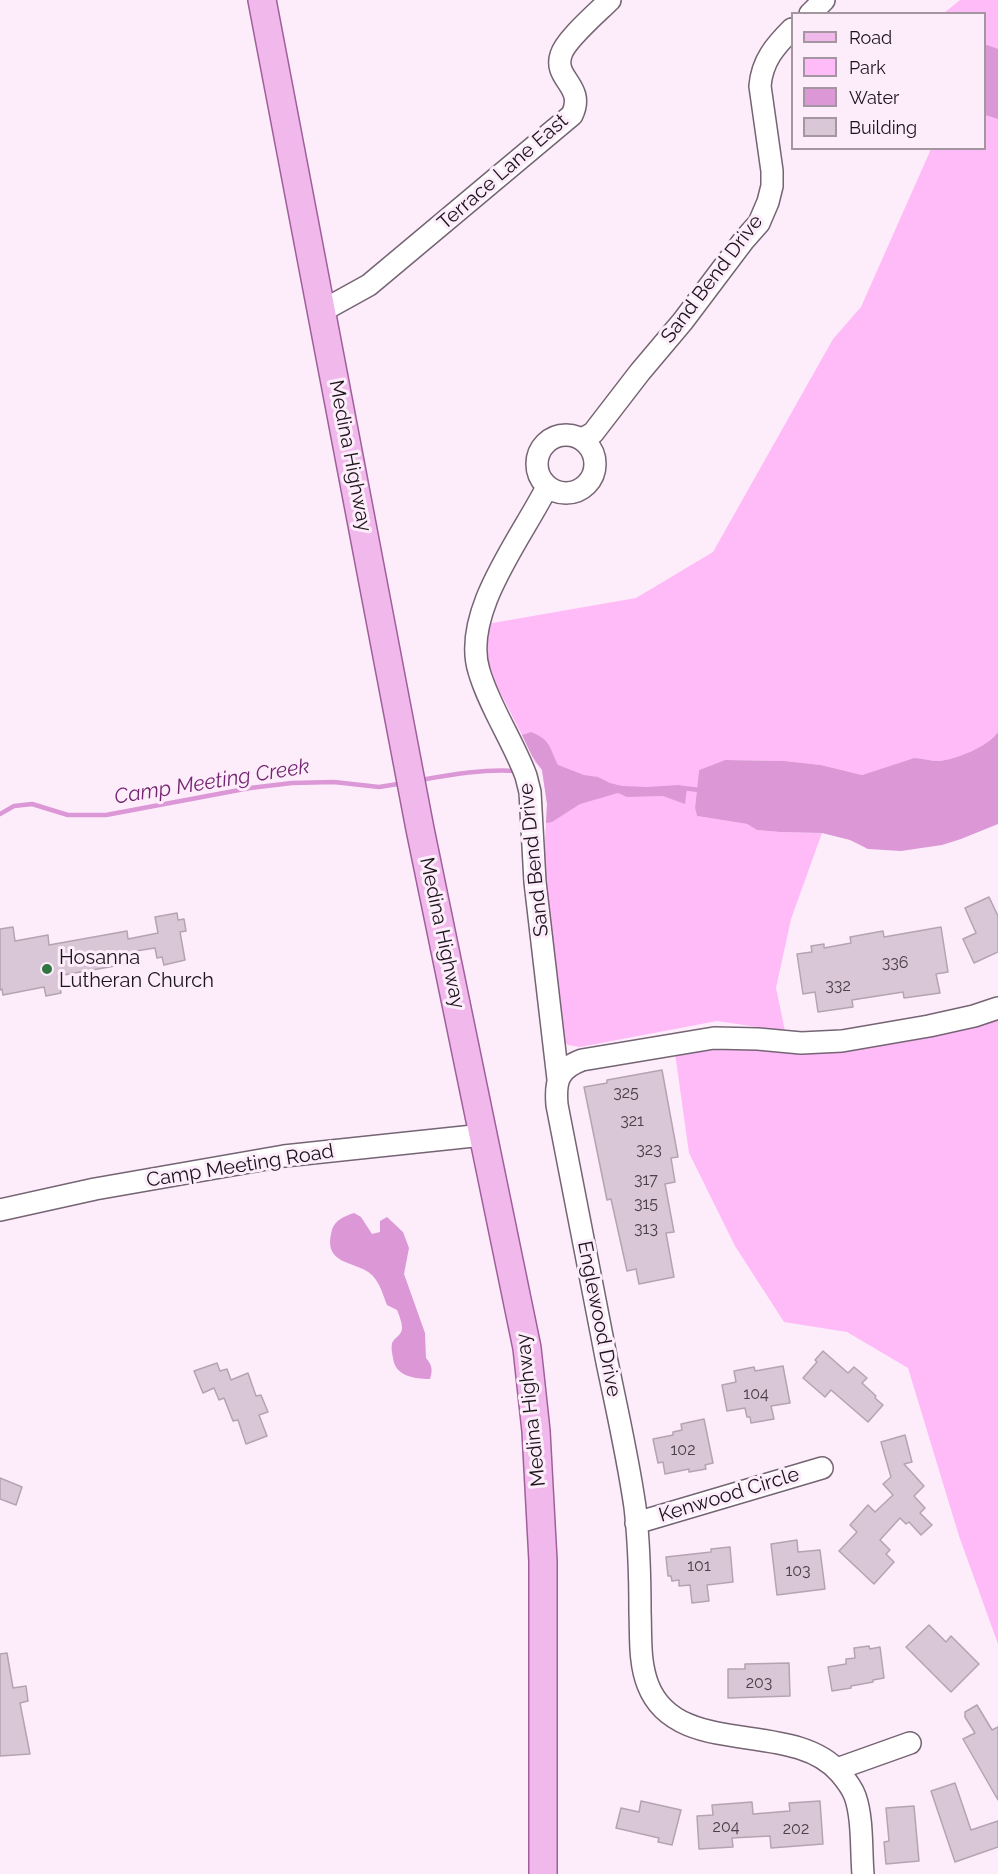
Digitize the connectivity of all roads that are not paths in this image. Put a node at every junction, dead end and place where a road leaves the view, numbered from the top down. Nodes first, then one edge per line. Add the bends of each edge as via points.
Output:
1 (262, 0) edge
2 (610, 0) edge
3 (824, 0) edge
4 (812, 12) edge
5 (791, 30) edge
6 (322, 311) junction
7 (582, 439) junction
8 (547, 487) junction
9 (998, 1008) edge
10 (558, 1079) junction
11 (483, 1135) junction
12 (0, 1210) edge
13 (822, 1468) dead end
14 (636, 1523) junction
15 (910, 1743) dead end
16 (837, 1769) junction
17 (543, 1874) edge
18 (863, 1874) edge

1 - 6 main road, Medina Highway
2 - 6 street, Terrace Lane East via 561,53 562,73 576,98 572,115 369,285
3 - 4 street
5 - 7 street, Sand Bend Drive via 768,56 761,76 772,186 759,223 593,433
6 - 11 main road, Medina Highway via 420,829
7 - 8 street via 563,435 545,443 539,451 537,470
7 - 8 street via 594,454 596,464 590,482 583,489 565,494
8 - 10 street, Sand Bend Drive via 486,602 476,633 476,657 530,792
9 - 10 street via 929,1026 842,1041 714,1038 582,1060 568,1065
10 - 14 street, Englewood Drive via 557,1105 631,1480
11 - 12 street, Camp Meeting Road via 284,1156
11 - 17 main road, Medina Highway via 527,1348 536,1431 543,1562
13 - 14 street, Kenwood Circle
14 - 16 street, Englewood Drive via 642,1661 648,1686 657,1701 674,1718 691,1726 818,1754
15 - 16 street
16 - 18 street, Englewood Drive via 855,1796

